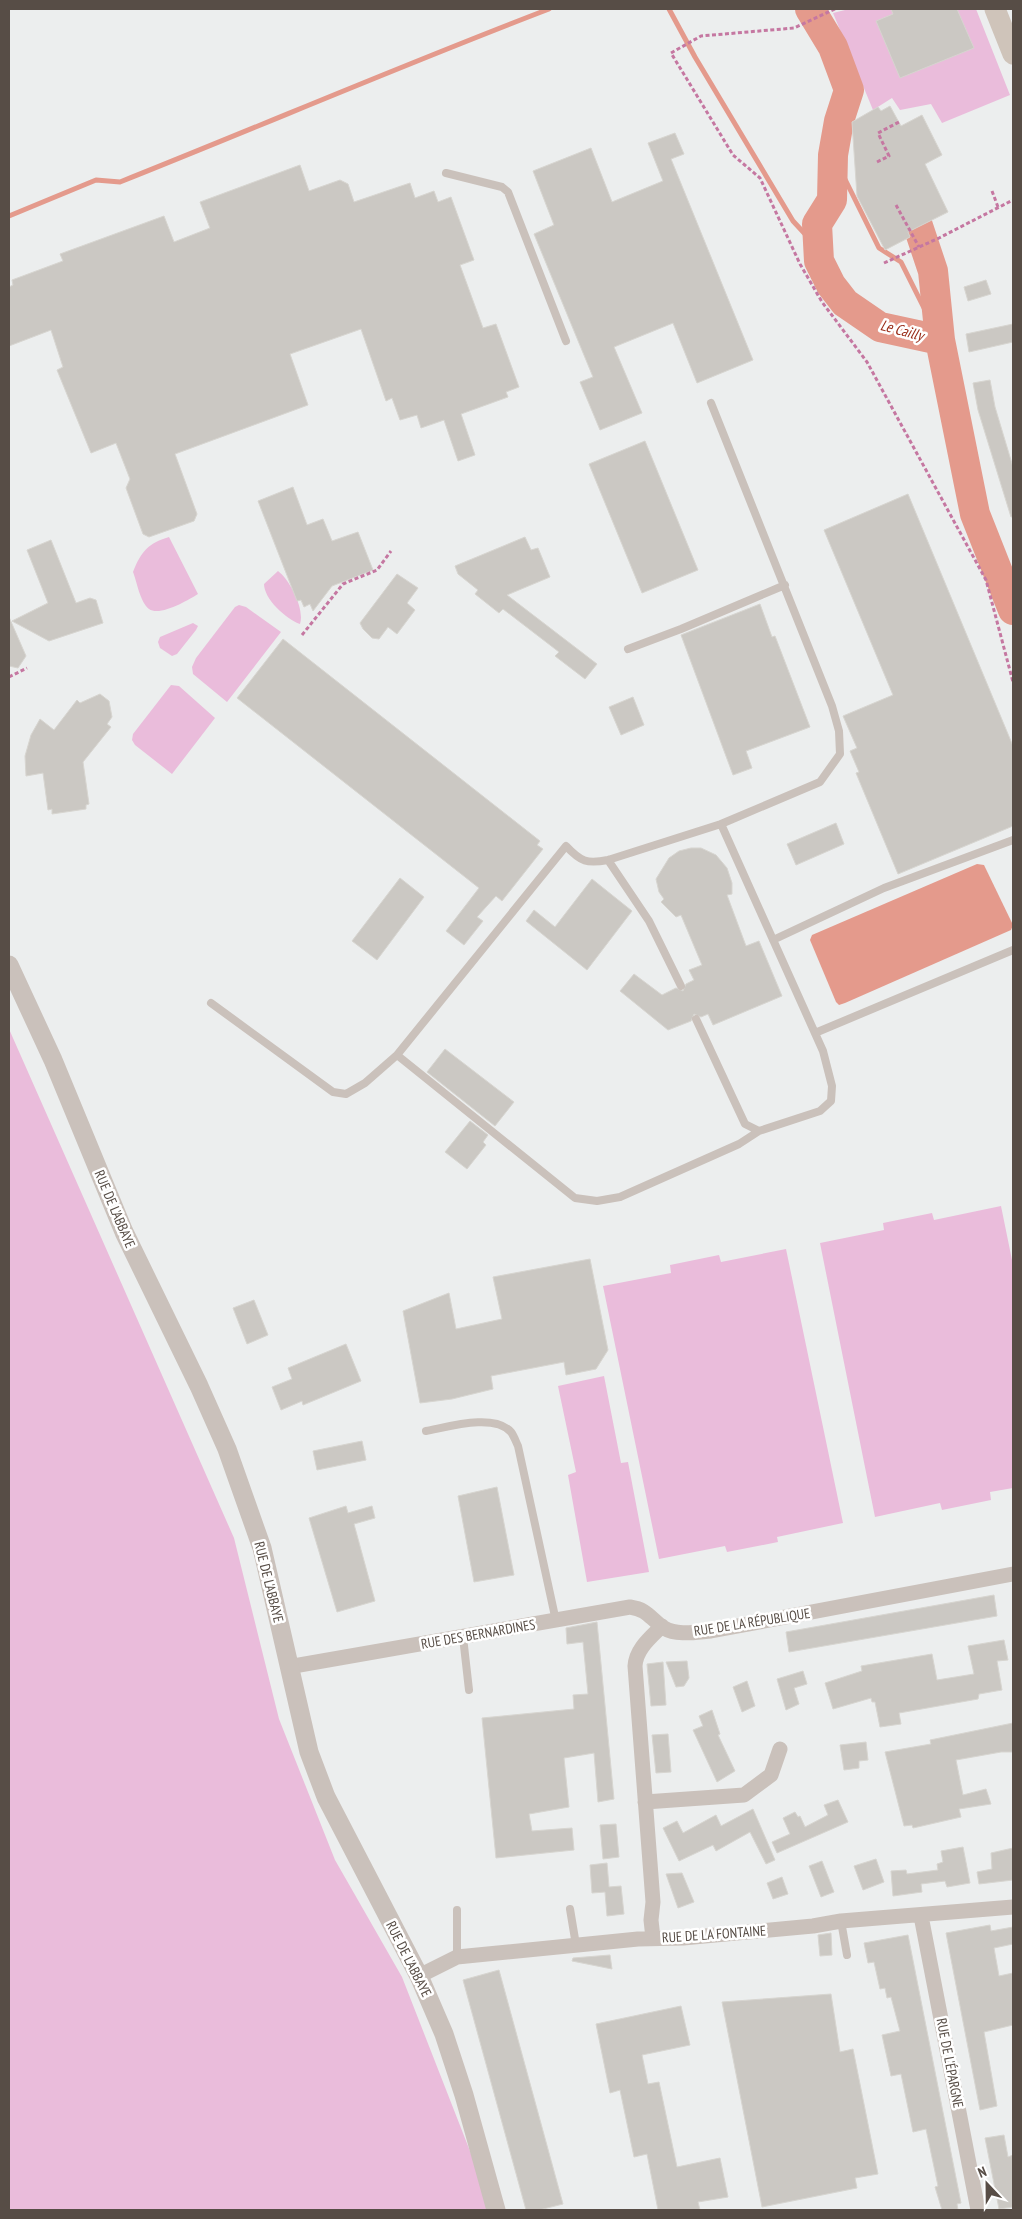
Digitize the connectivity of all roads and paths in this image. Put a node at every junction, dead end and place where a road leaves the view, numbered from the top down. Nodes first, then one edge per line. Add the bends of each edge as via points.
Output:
1 (835, 9) edge
2 (994, 9) edge
3 (1013, 54) edge
4 (901, 121) dead end
5 (877, 162) dead end
6 (446, 173) dead end
7 (992, 191) dead end
8 (1013, 200) edge
9 (896, 205) dead end
10 (998, 207) junction
11 (920, 247) junction
12 (884, 263) dead end
13 (566, 341) dead end
14 (711, 402) dead end
15 (391, 551) dead end
16 (785, 585) junction
17 (302, 635) dead end
18 (628, 649) dead end
19 (27, 668) dead end
20 (9, 677) edge
21 (1013, 682) edge
22 (721, 824) junction
23 (1013, 840) edge
24 (608, 860) junction
25 (773, 940) junction
26 (1013, 950) edge
27 (9, 965) edge
28 (681, 986) dead end
29 (211, 1003) dead end
30 (696, 1019) dead end
31 (815, 1033) junction
32 (397, 1055) junction
33 (759, 1131) junction
34 (426, 1431) dead end
35 (1013, 1574) edge
36 (556, 1621) junction
37 (662, 1626) junction
38 (463, 1636) junction
39 (288, 1667) junction
40 (469, 1690) dead end
41 (780, 1749) dead end
42 (645, 1802) junction
43 (1013, 1907) edge
44 (570, 1909) dead end
45 (457, 1910) dead end
46 (921, 1916) junction
47 (841, 1921) junction
48 (653, 1938) junction
49 (576, 1945) junction
50 (847, 1954) dead end
51 (457, 1957) junction
52 (419, 1976) junction
53 (496, 2210) edge
54 (978, 2210) edge

1 - 21 path via 794,28 701,36 671,53 733,155 760,178 800,264 822,302 867,362 986,580
2 - 3 main road
4 - 5 path via 878,132 889,156
6 - 13 lane via 502,187 508,192
7 - 10 path
8 - 10 path
9 - 11 path
10 - 11 path
11 - 12 path
14 - 16 lane
15 - 17 path via 377,570 343,584
16 - 18 lane
16 - 22 lane via 830,698 839,731 840,754 820,782
19 - 20 path
22 - 24 lane
22 - 25 lane
23 - 25 lane via 884,888
24 - 28 lane via 649,920
24 - 32 lane via 590,863 575,856 566,846
25 - 31 lane
26 - 31 lane
27 - 39 street, RUE DE L'ABBAYE via 124,1232 227,1449 262,1548
29 - 32 lane via 333,1092 346,1094 365,1083
30 - 33 lane via 736,1109 745,1124
31 - 33 lane via 832,1086 831,1101 820,1110
32 - 33 lane via 575,1198 597,1201 620,1197 738,1144
34 - 36 lane via 475,1422 494,1423 510,1431 518,1446
35 - 37 street, RUE DE LA RÉPUBLIQUE via 711,1631 677,1632
36 - 37 street, RUE DES BERNARDINES via 630,1607 644,1609
36 - 38 street, RUE DES BERNARDINES
37 - 42 street via 640,1650 635,1666
38 - 39 street, RUE DES BERNARDINES
38 - 40 lane
39 - 52 street, RUE DE L'ABBAYE via 308,1752 326,1797
41 - 42 street via 771,1775 744,1795
42 - 48 street
43 - 46 street, RUE DE LA FONTAINE
44 - 49 lane
45 - 51 lane
46 - 47 street, RUE DE LA FONTAINE
46 - 54 street, RUE DE L'ÉPARGNE
47 - 48 street, RUE DE LA FONTAINE via 814,1926
47 - 50 lane
48 - 49 street, RUE DE LA FONTAINE
49 - 51 street, RUE DE LA FONTAINE
51 - 52 street, RUE DE LA FONTAINE
52 - 53 street, RUE DE L'ABBAYE via 452,2057

